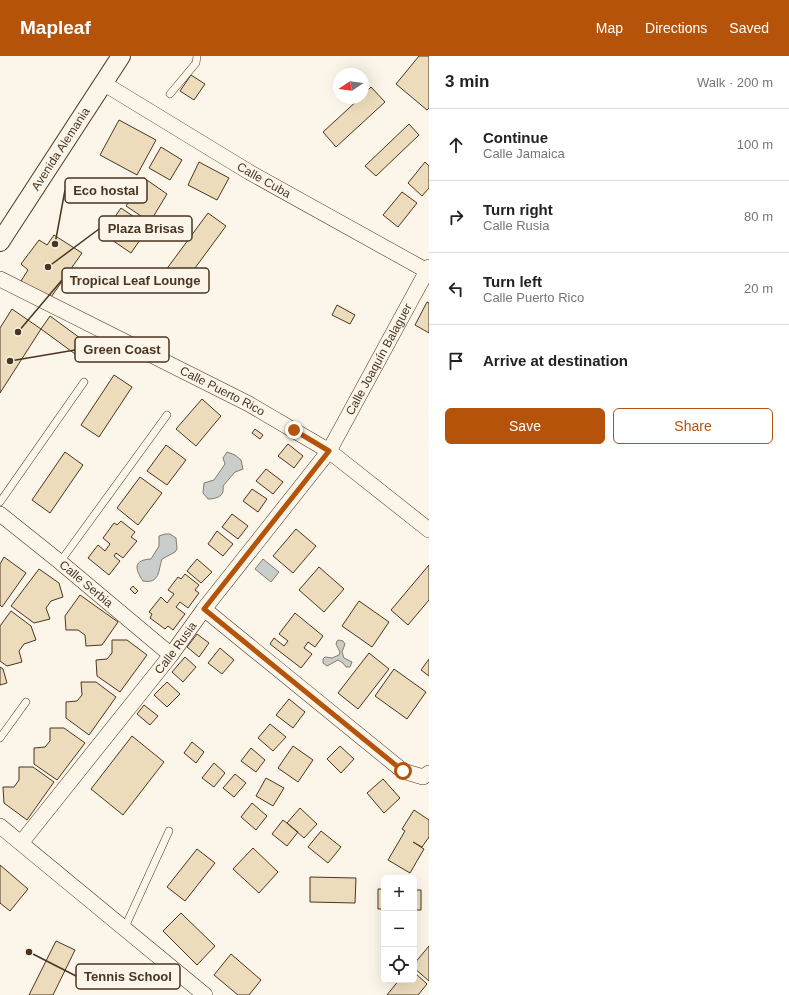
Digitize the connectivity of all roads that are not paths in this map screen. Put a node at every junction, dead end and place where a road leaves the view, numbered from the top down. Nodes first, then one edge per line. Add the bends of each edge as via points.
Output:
1 (121, 56) edge
2 (197, 56) edge
3 (103, 83) junction
4 (170, 94) dead end
5 (0, 242) edge
6 (428, 270) edge
7 (0, 278) edge
8 (84, 382) dead end
9 (167, 415) dead end
10 (329, 451) junction
11 (0, 502) edge
12 (0, 514) edge
13 (429, 530) edge
14 (60, 562) junction
15 (204, 609) junction
16 (171, 655) junction
17 (26, 702) dead end
18 (0, 738) edge
19 (426, 775) edge
20 (0, 826) edge
21 (169, 831) dead end
22 (21, 843) junction
23 (125, 927) junction
24 (206, 995) edge

1 - 3 street, Avenida Alemania
2 - 4 lane via 196,63
3 - 5 street, Avenida Alemania
3 - 6 street, Calle Cuba via 249,172
6 - 10 street, Calle Joaquín Balaguer
7 - 10 street, Calle Puerto Rico via 249,404
8 - 11 lane
9 - 14 lane
10 - 13 street, Calle Puerto Rico
10 - 15 street, Calle Rusia
12 - 14 street, Calle Serbia
14 - 16 street, Calle Serbia
15 - 16 street, Calle Rusia
15 - 19 street via 403,771
16 - 22 street, Calle Rusia
17 - 18 lane
20 - 22 street
21 - 23 lane
22 - 23 street
23 - 24 street

